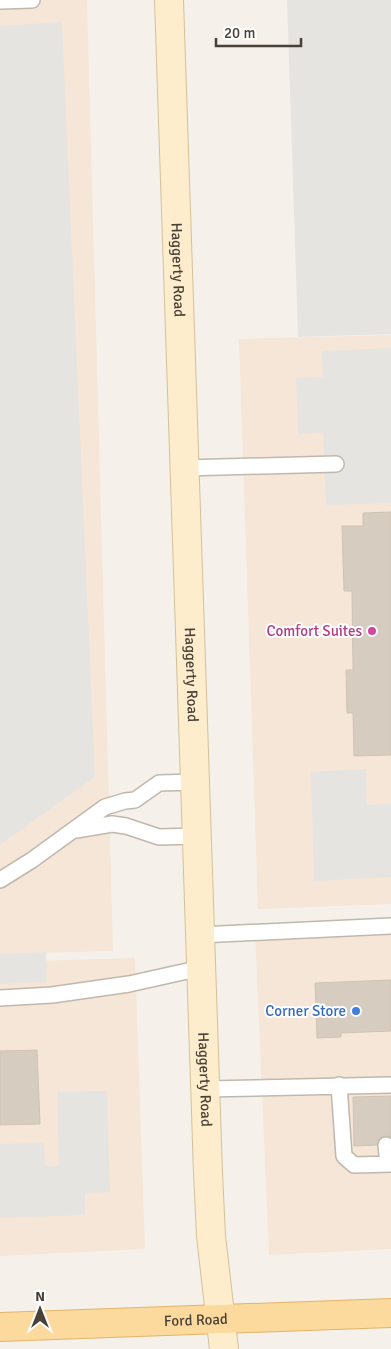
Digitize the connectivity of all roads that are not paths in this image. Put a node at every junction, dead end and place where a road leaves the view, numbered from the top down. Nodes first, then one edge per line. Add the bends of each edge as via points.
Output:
1 (32, 0) edge
2 (170, 0) edge
3 (0, 1) edge
4 (336, 464) dead end
5 (185, 468) junction
6 (195, 782) junction
7 (72, 831) junction
8 (197, 836) junction
9 (0, 880) edge
10 (391, 926) edge
11 (200, 935) junction
12 (201, 968) junction
13 (0, 998) edge
14 (338, 1085) junction
15 (386, 1088) edge
16 (205, 1089) junction
17 (386, 1145) dead end
18 (389, 1164) edge
19 (391, 1313) edge
20 (222, 1318) junction
21 (0, 1327) edge
22 (224, 1349) edge

1 - 3 lane
2 - 5 main road, Haggerty Road
4 - 5 lane
5 - 6 main road, Haggerty Road
6 - 7 lane via 159,783 135,800 106,807
6 - 8 main road, Haggerty Road
7 - 8 lane via 112,824 159,837
7 - 9 lane
8 - 11 main road, Haggerty Road
10 - 11 lane
11 - 12 main road, Haggerty Road
12 - 13 lane via 129,984 52,995
12 - 16 main road, Haggerty Road
14 - 15 lane
14 - 16 lane
14 - 18 lane via 344,1156 354,1165
16 - 20 main road, Haggerty Road via 211,1236
17 - 18 lane
19 - 20 main road, Ford Road
20 - 21 main road, Ford Road
20 - 22 main road, Haggerty Road

